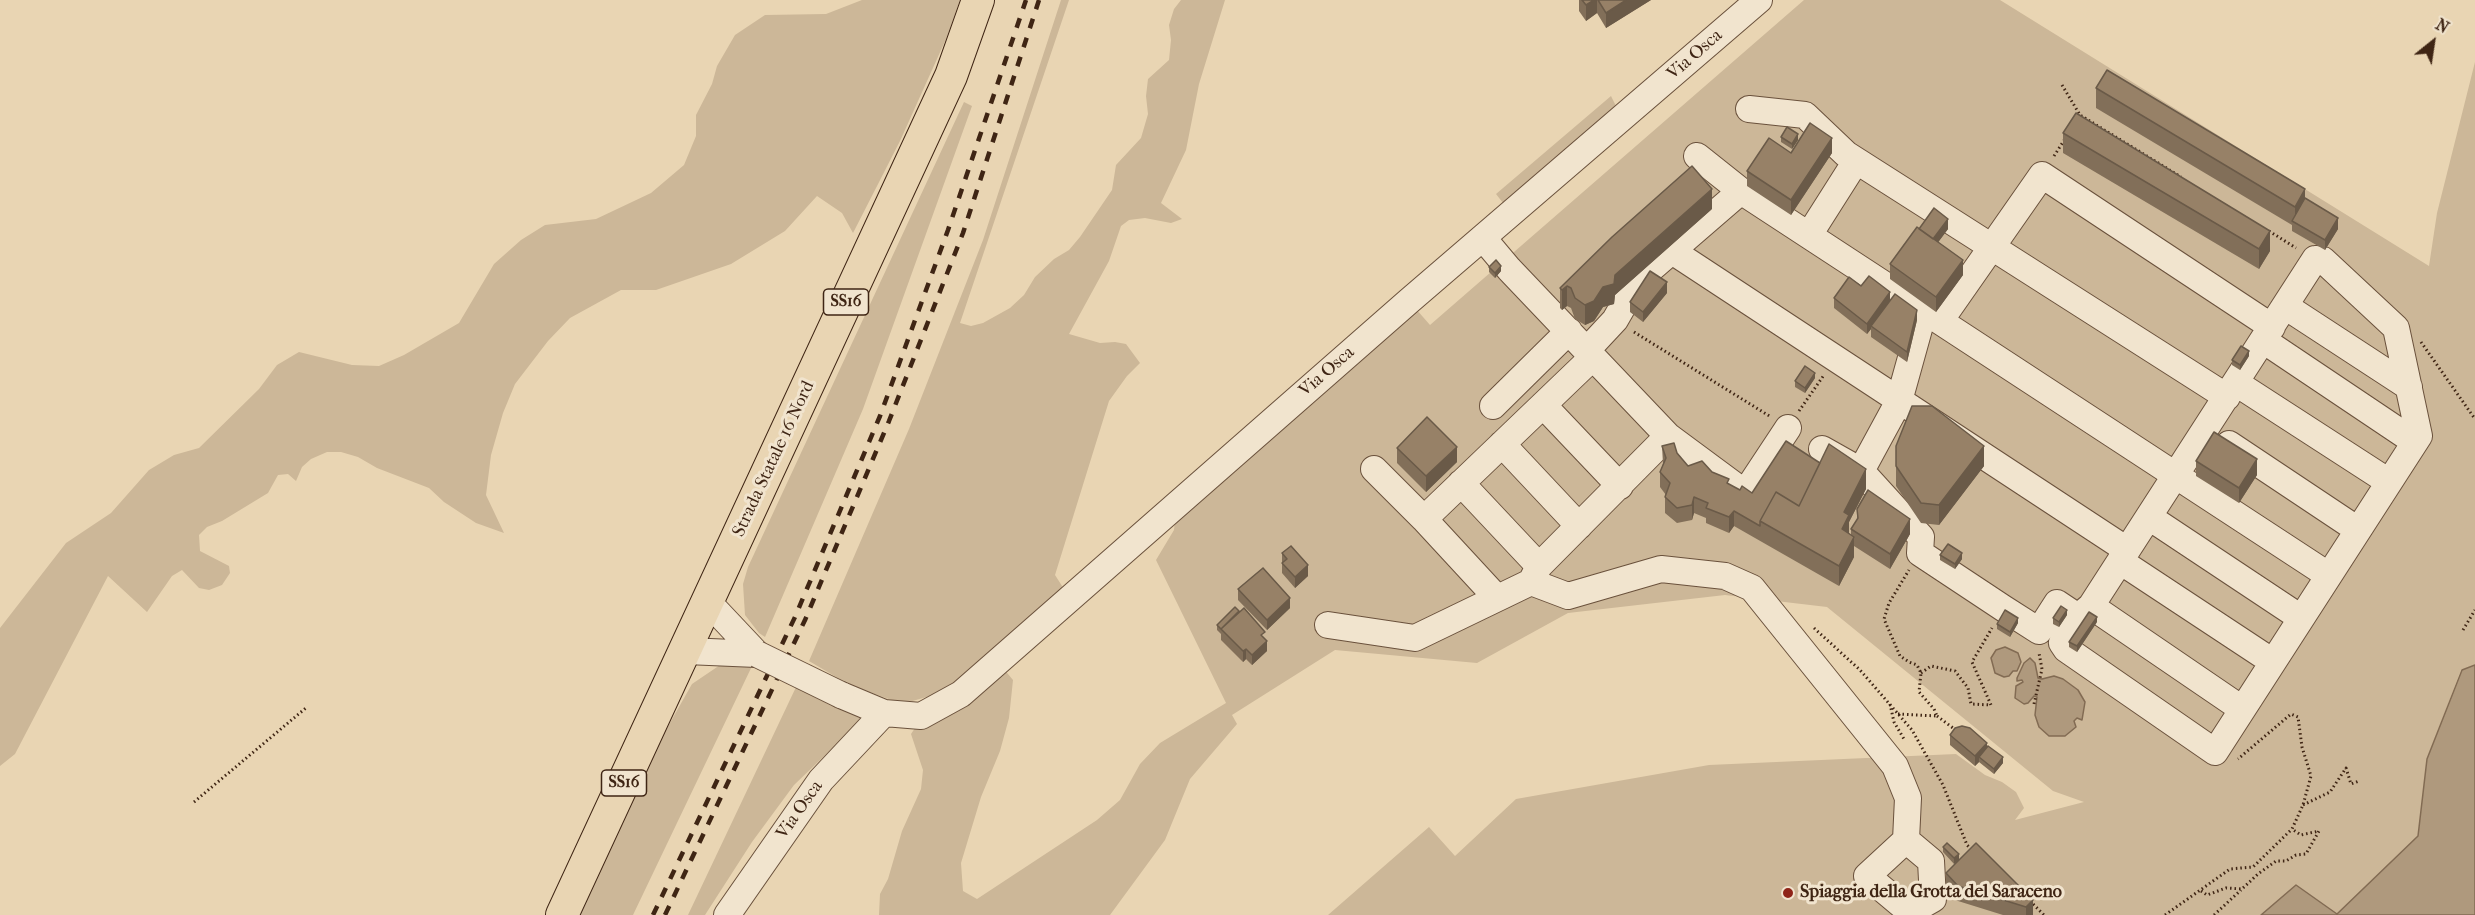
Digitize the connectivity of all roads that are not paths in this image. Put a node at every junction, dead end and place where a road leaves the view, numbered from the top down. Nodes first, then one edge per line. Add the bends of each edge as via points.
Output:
1 (978, 0) edge
2 (1760, 0) edge
3 (1749, 109) dead end
4 (1697, 156) dead end
5 (1856, 161) junction
6 (1741, 191) junction
7 (1809, 235) junction
8 (1483, 238) junction
9 (1991, 246) junction
10 (1672, 250) junction
11 (2285, 306) junction
12 (1932, 316) junction
13 (1569, 331) junction
14 (2267, 334) junction
15 (1590, 354) junction
16 (2409, 387) junction
17 (2232, 390) junction
18 (1899, 401) junction
19 (1543, 405) junction
20 (1493, 406) dead end
21 (1788, 428) road end
22 (2206, 429) junction
23 (1668, 436) junction
24 (2415, 442) junction
25 (1502, 444) junction
26 (1822, 449) dead end
27 (1374, 469) dead end
28 (1861, 471) junction
29 (2176, 476) junction
30 (2389, 482) junction
31 (1461, 483) junction
32 (1620, 486) junction
33 (2149, 517) junction
34 (1424, 519) junction
35 (1579, 526) junction
36 (2358, 530) junction
37 (2124, 555) junction
38 (1535, 574) junction
39 (2328, 576) junction
40 (1497, 598) junction
41 (708, 603) junction
42 (2084, 611) junction
43 (2301, 618) junction
44 (1328, 625) dead end
45 (686, 651) junction
46 (757, 654) junction
47 (2273, 662) junction
48 (2242, 709) junction
49 (884, 713) junction
50 (1906, 840) dead end
51 (562, 915) edge
52 (727, 915) edge

1 - 41 main road, Strada Statale 16 Nord / SS16 via 951,76
2 - 8 street, Via Osca
3 - 5 street via 1806,115
4 - 6 street
5 - 7 street
5 - 9 street
6 - 7 street
6 - 10 street
7 - 12 street
8 - 13 street
8 - 49 street, Via Osca via 961,694 921,716
9 - 12 street
9 - 14 street via 2042,175
9 - 17 street
10 - 15 street via 1638,280
10 - 18 street
11 - 14 street
11 - 16 street
11 - 16 street via 2314,259 2323,260 2396,328
12 - 18 street
12 - 29 street
13 - 15 street
13 - 20 street
14 - 17 street
14 - 24 street
15 - 19 street
15 - 23 street
16 - 24 street via 2419,436
17 - 22 street
17 - 30 street
18 - 28 street
18 - 37 street
19 - 25 street
19 - 32 street
21 - 23 street via 1745,493
22 - 29 street
22 - 36 street
23 - 32 street
24 - 30 street
25 - 31 street
25 - 35 street
26 - 28 street
27 - 34 street
28 - 42 street via 1921,537 1920,553 2039,631 2057,603
29 - 33 street
29 - 39 street
30 - 36 street
31 - 34 street
31 - 38 street
32 - 35 street
33 - 37 street
33 - 43 street
34 - 40 street
35 - 38 street
36 - 39 street
37 - 42 street
37 - 47 street
38 - 40 street
38 - 50 street via 1568,596 1661,569 1725,576 1752,588 1895,766 1908,798
39 - 43 street
40 - 44 street via 1415,638
41 - 45 main road, Strada Statale 16 Nord / SS16
41 - 46 street
42 - 48 street
42 - 48 street via 2062,642 2066,649 2215,752
43 - 47 street
45 - 46 street
45 - 51 main road, Strada Statale 16 Nord / SS16
46 - 49 street, Via Osca, bridge
47 - 48 street
49 - 52 street, Via Osca via 821,780

